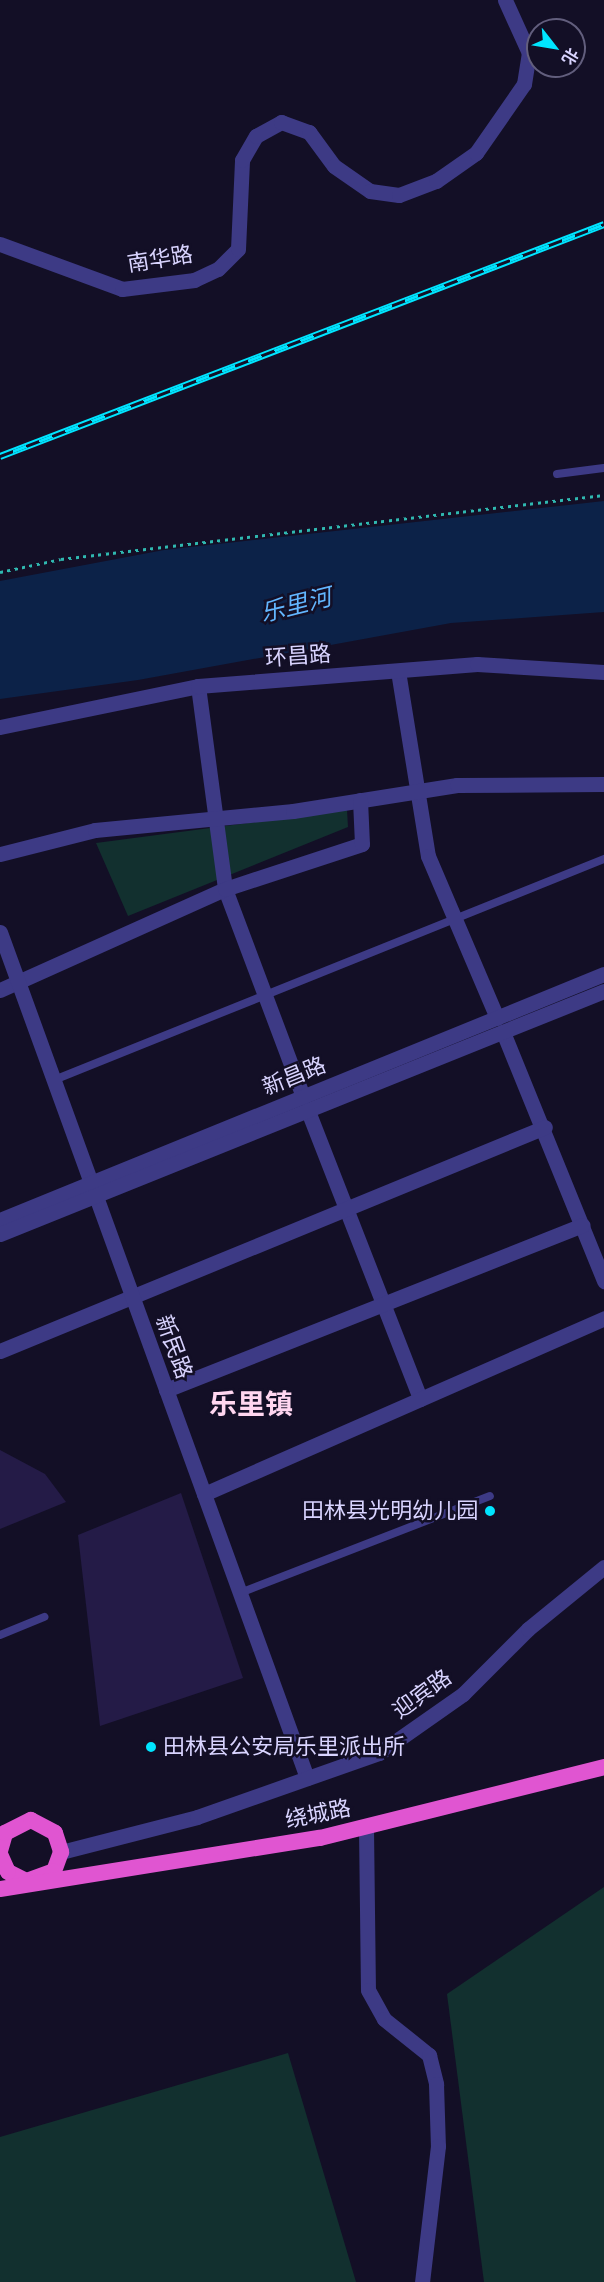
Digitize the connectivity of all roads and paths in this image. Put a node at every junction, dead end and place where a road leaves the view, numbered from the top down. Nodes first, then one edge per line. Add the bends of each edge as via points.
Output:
1 (505, 0) edge
2 (0, 244) edge
3 (604, 468) edge
4 (557, 474) dead end
5 (604, 495) edge
6 (0, 572) edge
7 (398, 670) junction
8 (604, 672) edge
9 (198, 686) junction
10 (0, 727) edge
11 (604, 784) edge
12 (417, 792) junction
13 (360, 800) junction
14 (219, 818) junction
15 (0, 854) edge
16 (604, 859) edge
17 (225, 889) junction
18 (454, 915) junction
19 (0, 932) edge
20 (604, 974) edge
21 (19, 982) junction
22 (0, 990) edge
23 (604, 991) edge
24 (263, 993) junction
25 (500, 1025) junction
26 (54, 1080) junction
27 (305, 1104) junction
28 (545, 1127) junction
29 (94, 1189) junction
30 (345, 1209) junction
31 (0, 1220) edge
32 (583, 1226) junction
33 (0, 1234) edge
34 (604, 1281) edge
35 (132, 1297) junction
36 (382, 1302) junction
37 (604, 1318) edge
38 (0, 1351) edge
39 (166, 1390) junction
40 (420, 1399) junction
41 (204, 1494) junction
42 (490, 1496) dead end
43 (604, 1566) edge
44 (240, 1593) junction
45 (44, 1617) dead end
46 (0, 1635) edge
47 (604, 1767) edge
48 (307, 1778) junction
49 (366, 1828) junction
50 (0, 1852) edge
51 (61, 1852) junction
52 (36, 1881) junction
53 (0, 1889) edge
54 (422, 2282) edge

1 - 2 street, 南华路 via 529,53 524,84 476,153 436,181 399,195 370,191 334,166 309,132 280,122 262,131 242,160 238,249 218,269 194,280 122,289
3 - 4 lane
5 - 6 path via 62,559
7 - 8 street, 环昌路 via 477,664
7 - 9 street, 环昌路
7 - 12 street
9 - 10 street, 环昌路
9 - 14 street
11 - 12 street via 458,785
12 - 13 street
12 - 18 street via 428,856
13 - 14 street
13 - 17 street via 362,844
14 - 15 street via 95,830
14 - 17 street
16 - 18 lane
17 - 21 street
17 - 24 street
18 - 24 lane
18 - 25 street
19 - 21 street, 新民路
20 - 25 street, 新昌路
21 - 22 street
21 - 26 street, 新民路
23 - 25 street, 新昌路
24 - 26 lane
24 - 27 street
25 - 27 street, 新昌路
25 - 28 street
26 - 29 street, 新民路
27 - 29 street, 新昌路
27 - 30 street
28 - 30 street
28 - 32 street
29 - 31 street, 新昌路
29 - 33 street, 新昌路
29 - 35 street, 新民路
30 - 35 street
30 - 36 street
32 - 34 street
32 - 36 street
35 - 38 street
35 - 39 street, 新民路
36 - 39 street
36 - 40 street
37 - 40 street
39 - 41 street, 新民路
40 - 41 street
41 - 44 street, 新民路
42 - 44 lane
43 - 48 street, 迎宾路 via 528,1629 463,1694 378,1753
44 - 48 street, 新民路
45 - 46 lane
47 - 49 highway, 绕城路
48 - 51 street, 迎宾路 via 197,1817
49 - 52 highway, 绕城路
49 - 54 street via 368,1990 384,2019 429,2055 436,2084 438,2146
50 - 51 highway via 12,1827 31,1820 55,1833
50 - 52 highway via 16,1878
51 - 52 highway via 54,1871
52 - 53 highway, 绕城路

